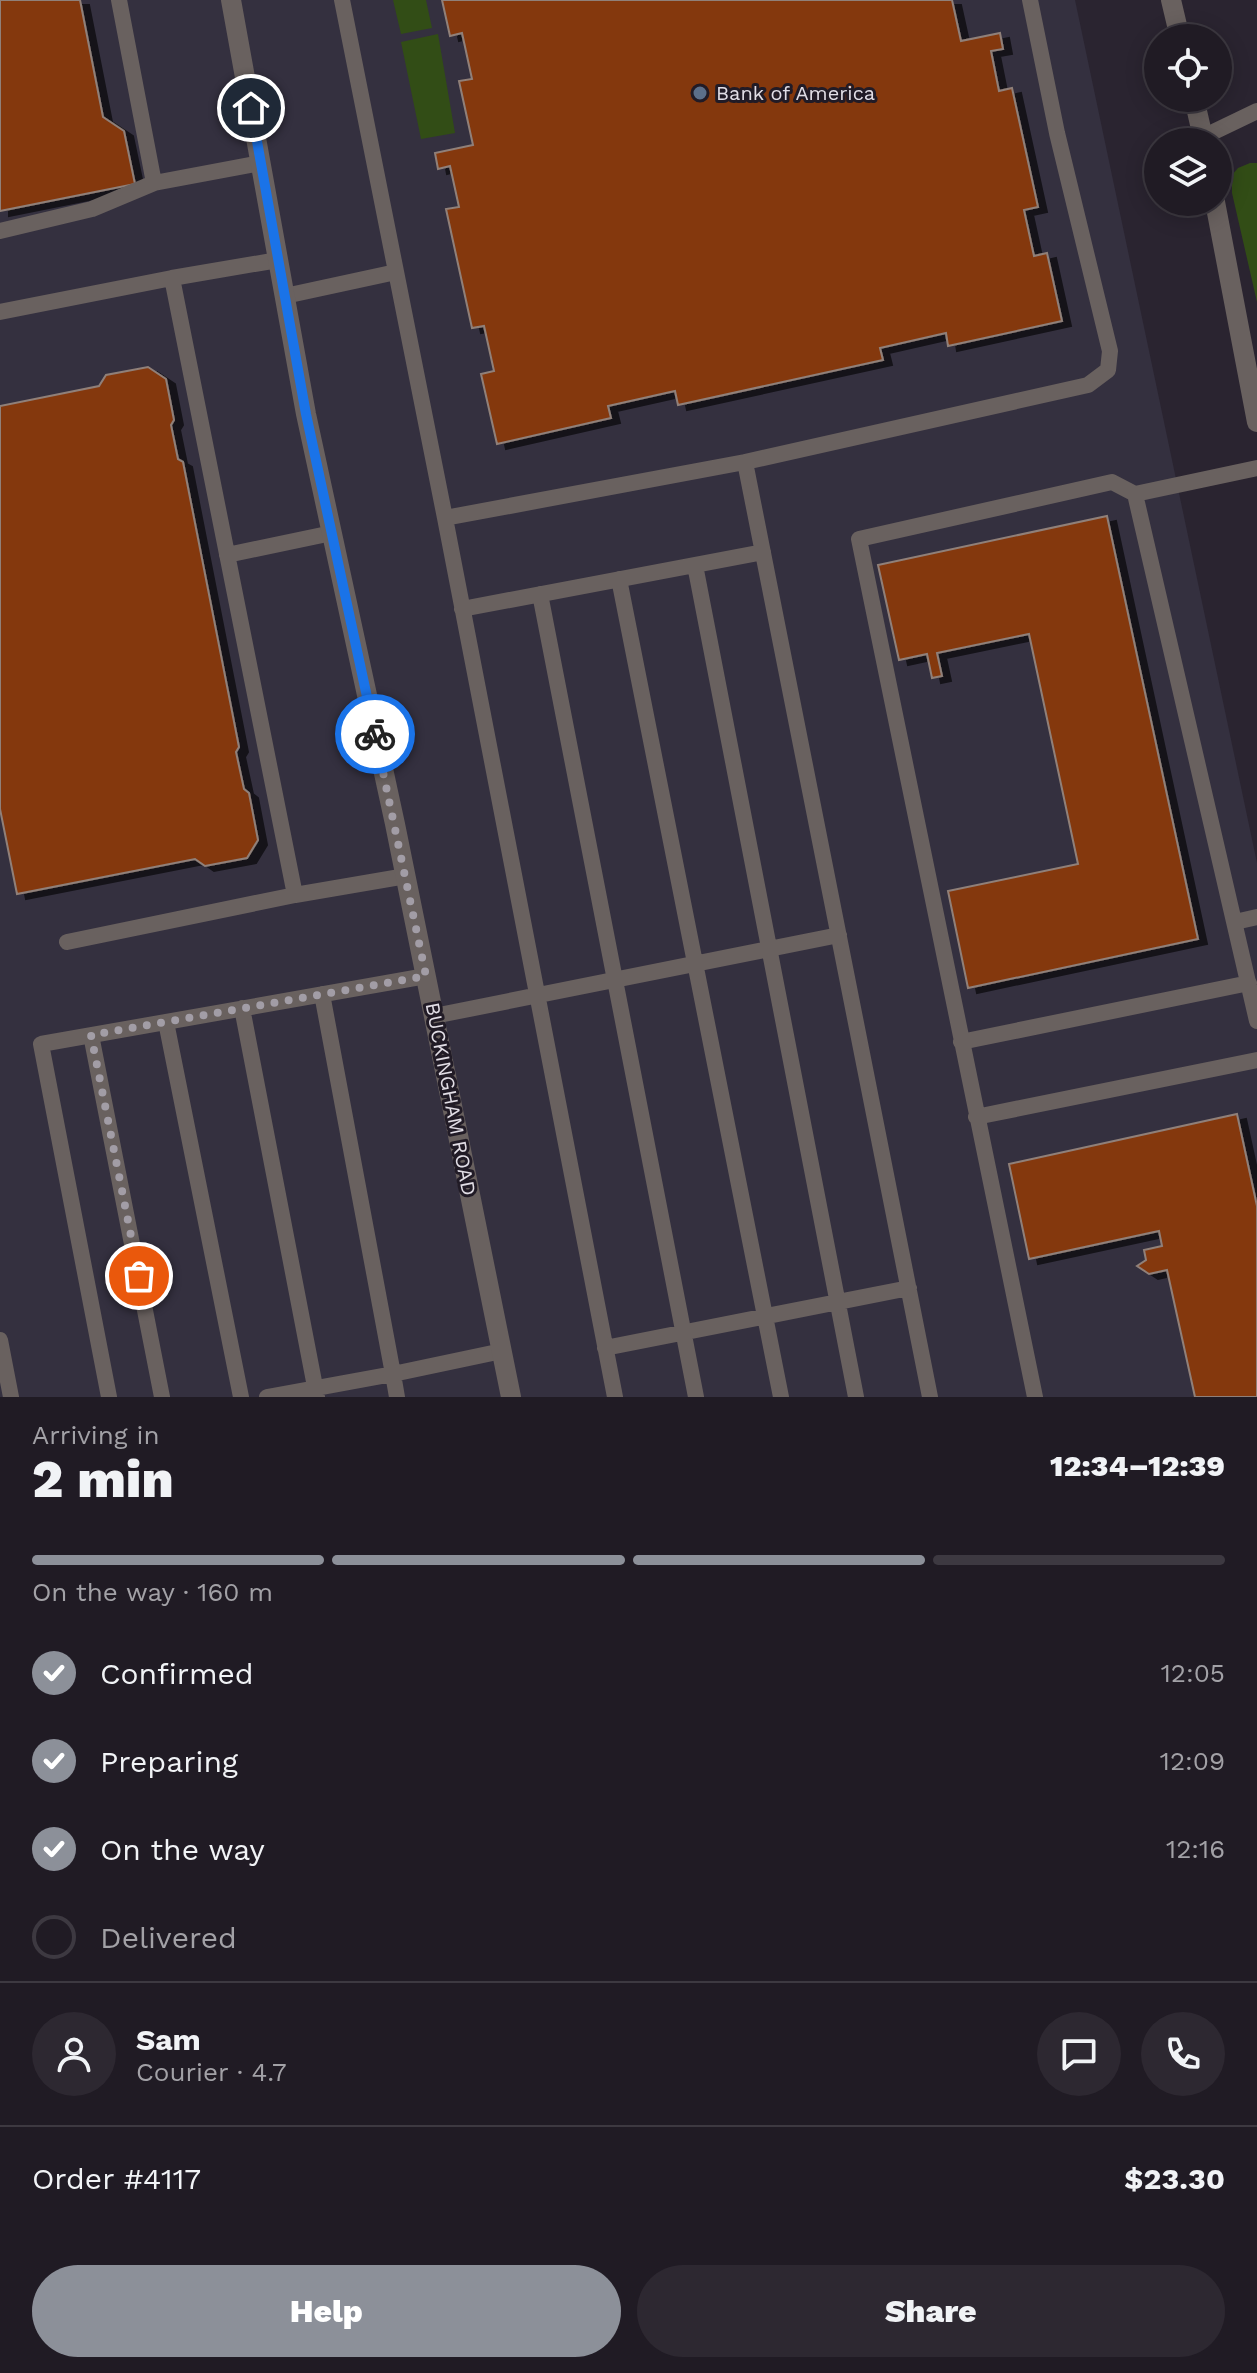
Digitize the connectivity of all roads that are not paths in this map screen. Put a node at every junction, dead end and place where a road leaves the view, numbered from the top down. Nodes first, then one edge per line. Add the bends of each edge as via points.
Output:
1 (119, 0) edge
2 (231, 0) edge
3 (342, 0) edge
4 (1030, 0) edge
5 (1171, 0) edge
6 (1177, 24) edge
7 (1257, 111) edge
8 (1225, 128) edge
9 (261, 163) junction
10 (154, 183) junction
11 (1218, 216) edge
12 (0, 231) edge
13 (278, 260) junction
14 (396, 272) junction
15 (172, 278) junction
16 (285, 296) junction
17 (0, 312) edge
18 (1257, 422) edge
19 (745, 462) junction
20 (1257, 468) edge
21 (1135, 494) junction
22 (445, 518) junction
23 (332, 533) junction
24 (763, 552) junction
25 (227, 555) junction
26 (695, 565) junction
27 (619, 579) junction
28 (540, 594) junction
29 (462, 609) junction
30 (406, 876) junction
31 (295, 895) junction
32 (1257, 917) edge
33 (1235, 922) junction
34 (839, 935) junction
35 (67, 942) dead end
36 (769, 949) junction
37 (694, 965) junction
38 (426, 976) junction
39 (614, 981) junction
40 (1249, 983) junction
41 (322, 994) junction
42 (537, 996) junction
43 (242, 1008) junction
44 (434, 1016) junction
45 (1257, 1021) edge
46 (166, 1022) junction
47 (91, 1035) junction
48 (961, 1042) junction
49 (1257, 1060) edge
50 (976, 1117) junction
51 (909, 1288) junction
52 (837, 1302) junction
53 (765, 1317) junction
54 (684, 1332) junction
55 (0, 1340) edge
56 (605, 1348) junction
57 (502, 1351) junction
58 (393, 1374) junction
59 (317, 1393) edge
60 (11, 1397) edge
61 (109, 1397) edge
62 (162, 1397) edge
63 (241, 1397) edge
64 (267, 1397) edge
65 (397, 1397) edge
66 (511, 1397) edge
67 (615, 1397) edge
68 (696, 1397) edge
69 (781, 1397) edge
70 (856, 1397) edge
71 (930, 1397) edge
72 (1035, 1397) edge

1 - 10 lane
2 - 9 street, BUCKINGHAM ROAD
3 - 14 lane
4 - 19 lane via 1110,351 1108,370 1088,385
5 - 6 street
7 - 8 lane
9 - 10 lane
9 - 13 street, BUCKINGHAM ROAD
10 - 12 lane via 92,209
11 - 18 street
13 - 15 lane
13 - 16 street, BUCKINGHAM ROAD
14 - 16 lane
14 - 22 lane
15 - 17 lane
15 - 25 lane
16 - 23 street, BUCKINGHAM ROAD
19 - 22 lane
19 - 24 lane
20 - 21 lane
21 - 33 lane
21 - 48 lane via 1112,482 859,539
22 - 29 lane
23 - 25 lane
23 - 30 street, BUCKINGHAM ROAD
24 - 26 lane
24 - 34 lane
25 - 31 lane
26 - 27 lane
26 - 36 lane
27 - 28 lane
27 - 37 lane
28 - 29 lane
28 - 39 lane
29 - 42 lane
30 - 31 lane
30 - 38 street, BUCKINGHAM ROAD
31 - 35 lane
32 - 33 lane
33 - 40 lane
34 - 36 lane
34 - 51 lane
36 - 37 lane
36 - 52 lane
37 - 39 lane
37 - 53 lane
38 - 41 lane
38 - 44 street, BUCKINGHAM ROAD
39 - 42 lane
39 - 54 lane
40 - 45 lane
40 - 48 lane
41 - 43 lane
41 - 58 lane
42 - 44 lane
42 - 56 lane
43 - 46 lane
43 - 59 lane
44 - 57 street, BUCKINGHAM ROAD
46 - 47 lane
46 - 63 lane
47 - 61 lane via 41,1044
47 - 62 lane
48 - 50 lane
49 - 50 lane
50 - 72 lane
51 - 52 lane
51 - 71 lane
52 - 53 lane
52 - 70 lane
53 - 54 lane
53 - 69 lane
54 - 56 lane
54 - 68 lane
55 - 60 lane
56 - 67 lane
57 - 58 lane
57 - 66 street, BUCKINGHAM ROAD
58 - 59 lane
58 - 65 lane
59 - 64 lane

